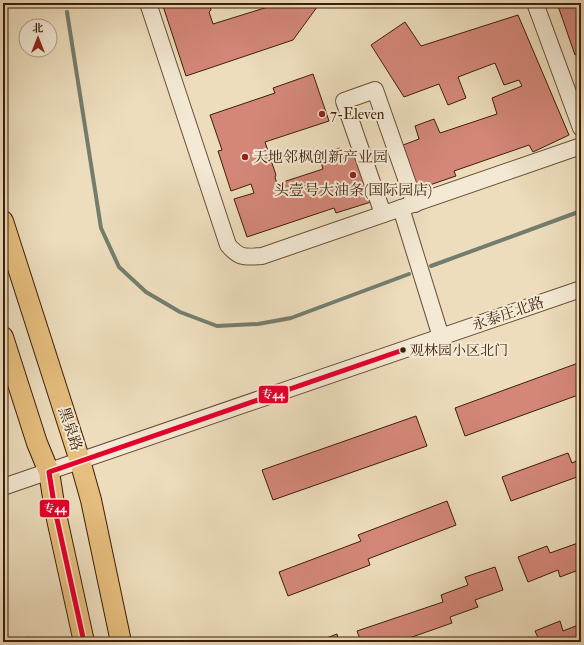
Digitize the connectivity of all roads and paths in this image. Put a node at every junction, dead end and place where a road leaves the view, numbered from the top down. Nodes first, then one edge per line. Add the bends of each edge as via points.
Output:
1 (148, 3) edge
2 (535, 3) edge
3 (581, 128) edge
4 (581, 146) edge
5 (408, 206) junction
6 (383, 214) junction
7 (3, 221) edge
8 (581, 289) edge
9 (3, 337) edge
10 (440, 337) junction
11 (80, 461) junction
12 (49, 472) junction
13 (3, 487) edge
14 (84, 642) edge
15 (122, 642) edge

1 - 6 street via 228,245 235,253 244,257 262,256
2 - 3 street
4 - 5 street
5 - 6 street
5 - 6 street via 375,90 344,101
5 - 10 street
7 - 11 main road, 黑泉路
8 - 10 street, 永泰庄北路
9 - 12 main road via 37,443
10 - 11 street, 永泰庄北路
11 - 12 street, 永泰庄北路
11 - 15 main road, 黑泉路
12 - 13 street, 永泰庄北路
12 - 14 main road

